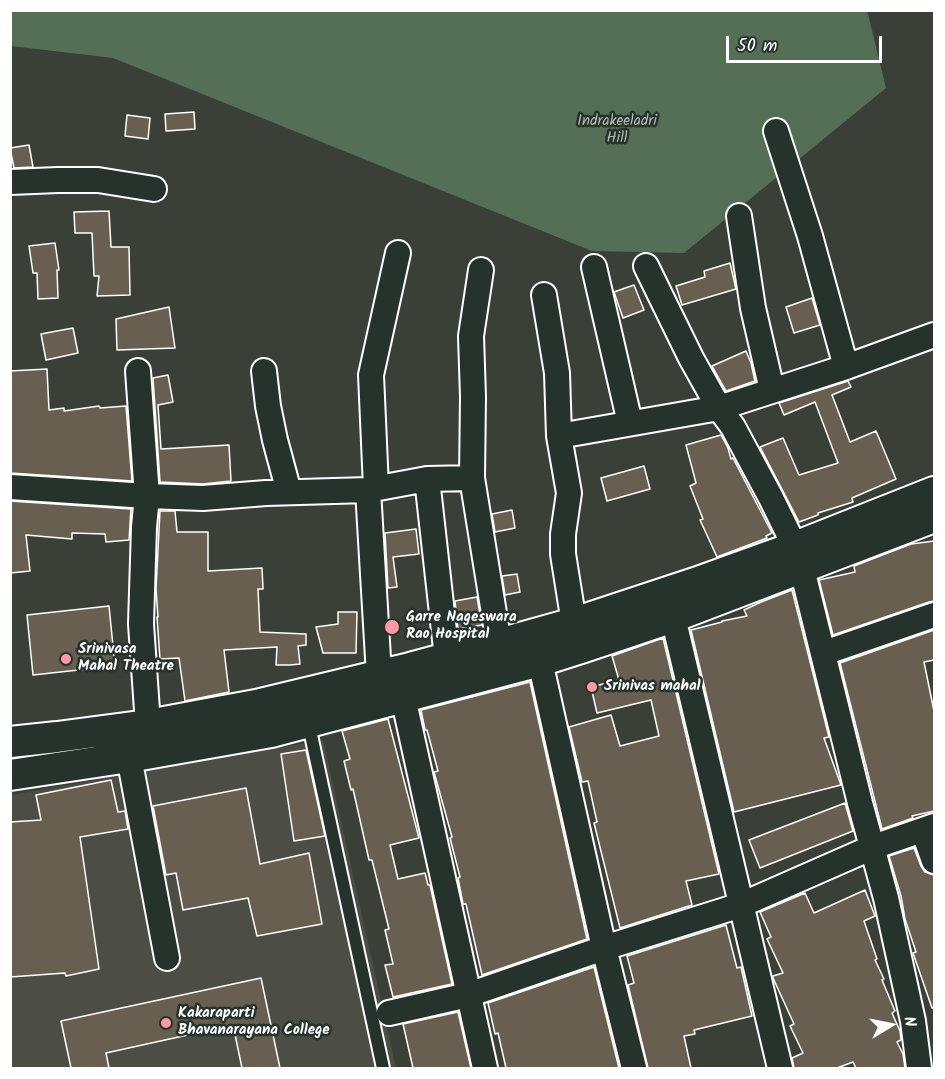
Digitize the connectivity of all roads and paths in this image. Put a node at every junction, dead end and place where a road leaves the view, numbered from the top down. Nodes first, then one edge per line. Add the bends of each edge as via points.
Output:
1 (776, 131) dead end
2 (10, 182) edge
3 (154, 189) dead end
4 (739, 216) dead end
5 (398, 253) dead end
6 (646, 266) dead end
7 (594, 267) dead end
8 (481, 270) dead end
9 (544, 296) dead end
10 (934, 335) edge
11 (846, 367) junction
12 (138, 371) dead end
13 (264, 371) dead end
14 (772, 390) junction
15 (719, 408) junction
16 (630, 423) junction
17 (559, 436) junction
18 (472, 478) junction
19 (427, 479) junction
20 (10, 487) edge
21 (372, 489) junction
22 (289, 492) junction
23 (934, 492) edge
24 (147, 496) junction
25 (934, 517) edge
26 (799, 558) junction
27 (934, 615) edge
28 (673, 617) junction
29 (574, 622) junction
30 (499, 644) junction
31 (824, 653) junction
32 (447, 658) junction
33 (540, 660) junction
34 (379, 675) junction
35 (404, 697) junction
36 (305, 708) junction
37 (148, 725) junction
38 (10, 742) edge
39 (129, 757) junction
40 (10, 775) edge
41 (929, 828) edge
42 (873, 847) junction
43 (934, 861) edge
44 (741, 905) junction
45 (604, 948) junction
46 (167, 958) dead end
47 (468, 995) junction
48 (389, 1013) dead end
49 (383, 1068) edge
50 (485, 1068) edge
51 (634, 1068) edge
52 (780, 1068) edge
53 (919, 1068) edge

1 - 11 street
2 - 3 street via 98,180
4 - 14 street via 753,308
5 - 21 street via 371,375
6 - 15 street
7 - 16 street
8 - 18 street via 471,336
9 - 17 street via 556,373
10 - 11 street
11 - 14 street
12 - 24 street
13 - 22 street via 275,440
14 - 15 street
15 - 16 street
15 - 26 street via 771,498
16 - 17 street
17 - 29 street via 569,494 563,554
18 - 19 street
18 - 30 street
19 - 21 street
19 - 32 street
20 - 24 street
21 - 22 street
21 - 34 street
22 - 24 street via 203,498
23 - 26 street
24 - 37 street via 141,624
25 - 26 street
26 - 28 street via 753,586
26 - 29 street via 694,583
26 - 31 street
27 - 31 street
28 - 33 street
28 - 44 street
29 - 30 street
30 - 32 street
31 - 42 street
32 - 34 street
33 - 35 street
33 - 45 street
34 - 36 street
35 - 36 street
35 - 47 street
36 - 37 street via 256,705
36 - 39 street via 271,732
36 - 49 lane
37 - 38 street
39 - 40 street
39 - 46 street
41 - 42 street
41 - 43 street
42 - 44 street
42 - 53 street via 913,1021
44 - 45 street
44 - 52 street
45 - 47 street
45 - 51 street
47 - 48 street
47 - 50 street

